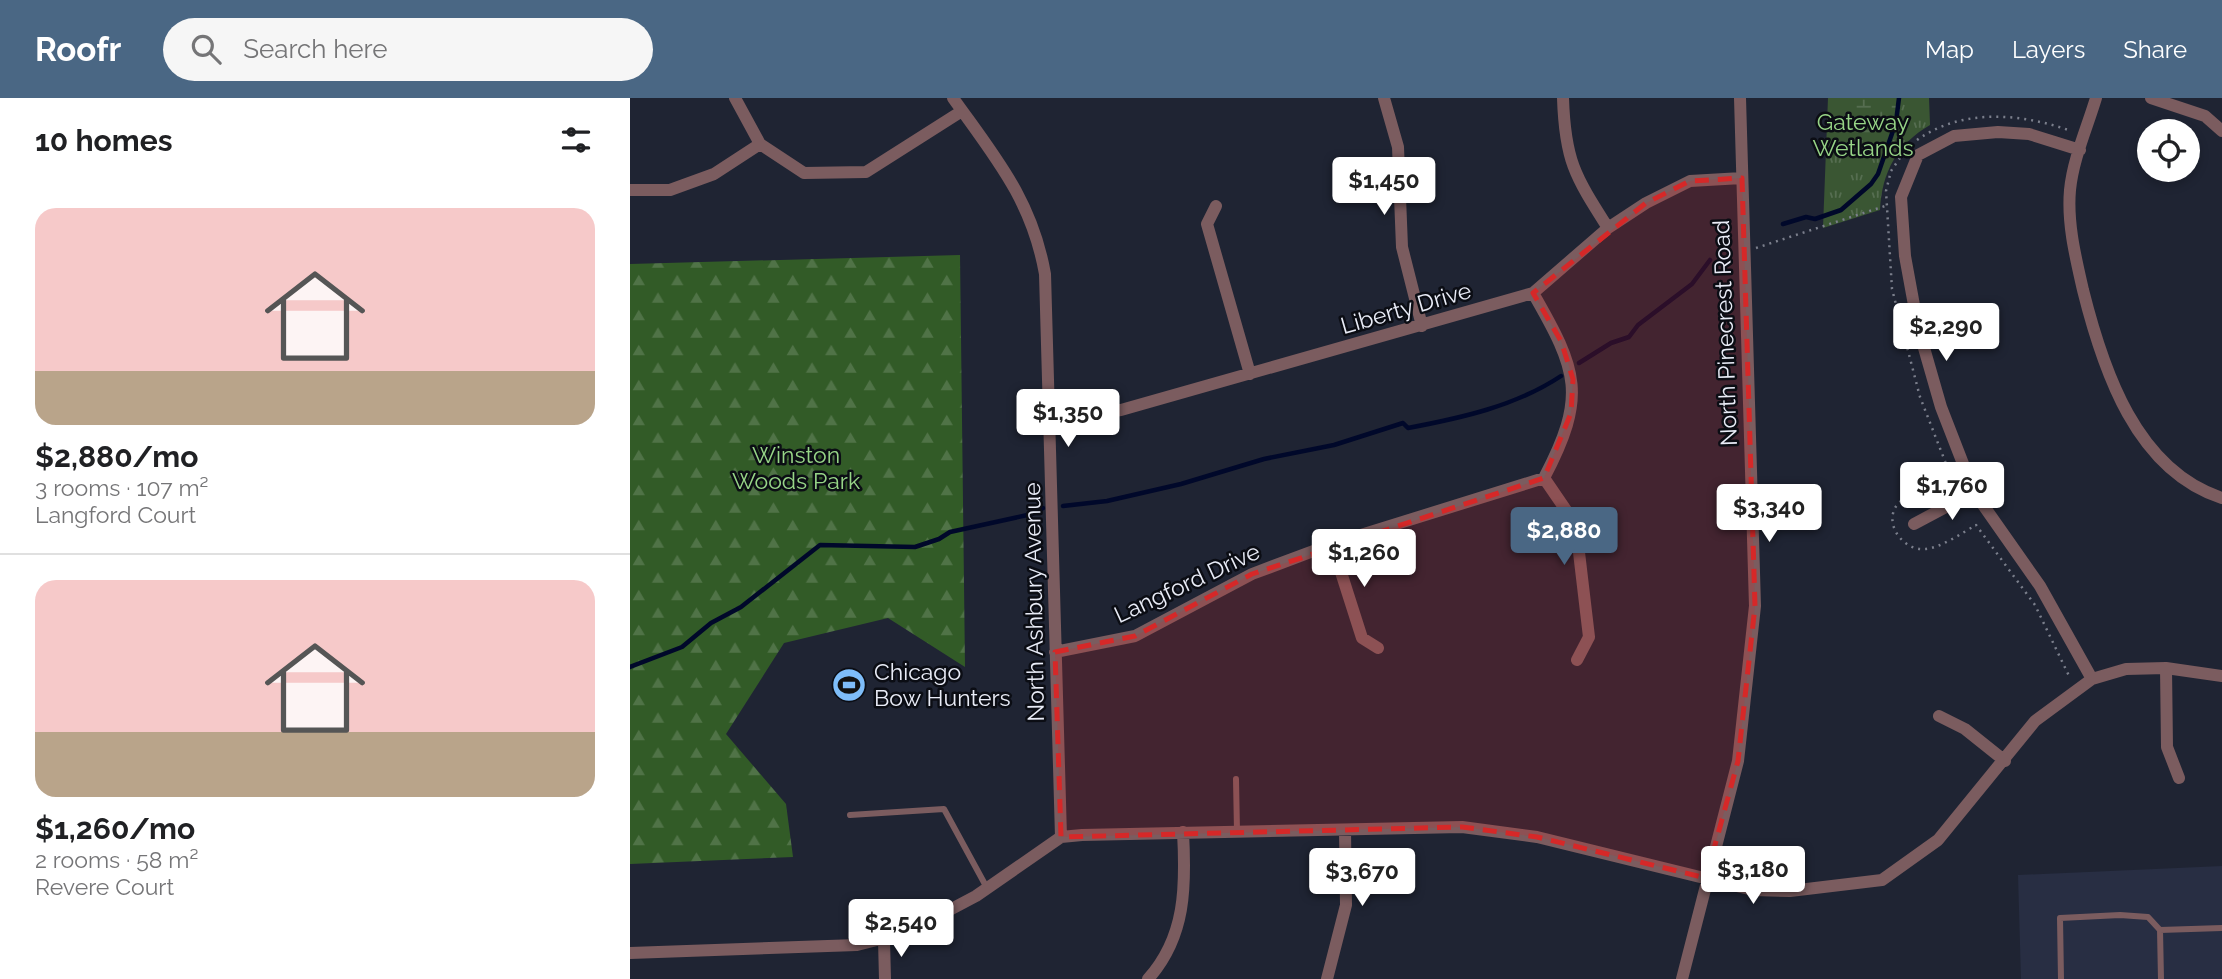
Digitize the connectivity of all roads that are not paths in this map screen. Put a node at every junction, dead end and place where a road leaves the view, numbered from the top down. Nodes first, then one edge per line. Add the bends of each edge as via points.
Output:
1 (734, 98) edge
2 (953, 98) edge
3 (1384, 98) edge
4 (1563, 98) edge
5 (1740, 98) edge
6 (2096, 98) edge
7 (2151, 98) edge
8 (962, 111) junction
9 (2222, 131) edge
10 (760, 144) junction
11 (2080, 150) junction
12 (1742, 178) junction
13 (630, 190) edge
14 (1216, 206) dead end
15 (1608, 228) junction
16 (1533, 293) junction
17 (1422, 326) junction
18 (1250, 374) junction
19 (1051, 420) junction
20 (1544, 478) junction
21 (1974, 492) junction
22 (2222, 498) edge
23 (1914, 524) dead end
24 (1332, 544) junction
25 (1378, 648) dead end
26 (1055, 652) junction
27 (1577, 660) dead end
28 (2166, 668) junction
29 (2222, 676) edge
30 (2092, 679) junction
31 (1939, 716) dead end
32 (2006, 761) junction
33 (2179, 778) dead end
34 (1237, 779) dead end
35 (850, 815) dead end
36 (1345, 830) junction
37 (1237, 831) junction
38 (1183, 832) junction
39 (1061, 837) junction
40 (1706, 878) junction
41 (987, 888) junction
42 (2222, 928) edge
43 (2160, 930) junction
44 (884, 940) junction
45 (630, 953) edge
46 (886, 979) edge
47 (1148, 979) edge
48 (1327, 979) edge
49 (1682, 979) edge
50 (2061, 979) edge
51 (2161, 979) edge

1 - 10 street
2 - 8 street, North Ashbury Avenue
3 - 17 street via 1398,147 1402,247
4 - 15 street via 1564,133 1573,173
5 - 12 street, North Pinecrest Road
6 - 11 street
7 - 9 street via 2205,116
8 - 10 street via 866,172 804,173
8 - 19 street, North Ashbury Avenue via 1029,212 1039,240 1045,274
10 - 13 street via 714,174 670,190
11 - 21 street via 2029,134 1954,136 1918,155 1901,197 1905,256 1918,327 1941,407
11 - 22 street via 2070,190 2071,226 2097,347 2124,408 2159,458 2200,491
12 - 15 street, Liberty Drive via 1690,181
12 - 40 street, North Pinecrest Road via 1755,606 1738,761
14 - 18 street via 1207,224
15 - 16 street, Liberty Drive
16 - 17 street, Liberty Drive
16 - 20 street via 1561,341 1573,379 1572,413
17 - 18 street, Liberty Drive
18 - 19 street, Liberty Drive via 1121,410
19 - 26 street, North Ashbury Avenue
20 - 24 street, Langford Drive
20 - 27 street via 1570,516 1578,544 1589,636
21 - 23 street
21 - 30 street via 2040,586
24 - 25 street via 1362,638
24 - 26 street, Langford Drive via 1252,574 1135,636
26 - 39 street, North Ashbury Avenue
28 - 29 street
28 - 30 street via 2126,669
28 - 33 street via 2167,747
30 - 32 street via 2035,721
31 - 32 street via 1965,729
32 - 40 street via 1938,840 1882,880 1768,891
34 - 37 lane
35 - 41 lane via 944,809
36 - 37 street
36 - 40 street via 1489,830 1537,837
36 - 48 street via 1346,905
37 - 38 street
38 - 39 street
38 - 47 street via 1184,910 1160,965
39 - 41 street
40 - 49 street, North Pinecrest Road
41 - 44 street via 908,932
42 - 43 lane
43 - 50 lane via 2148,917 2060,918
43 - 51 lane
44 - 45 street via 857,945
44 - 46 street

